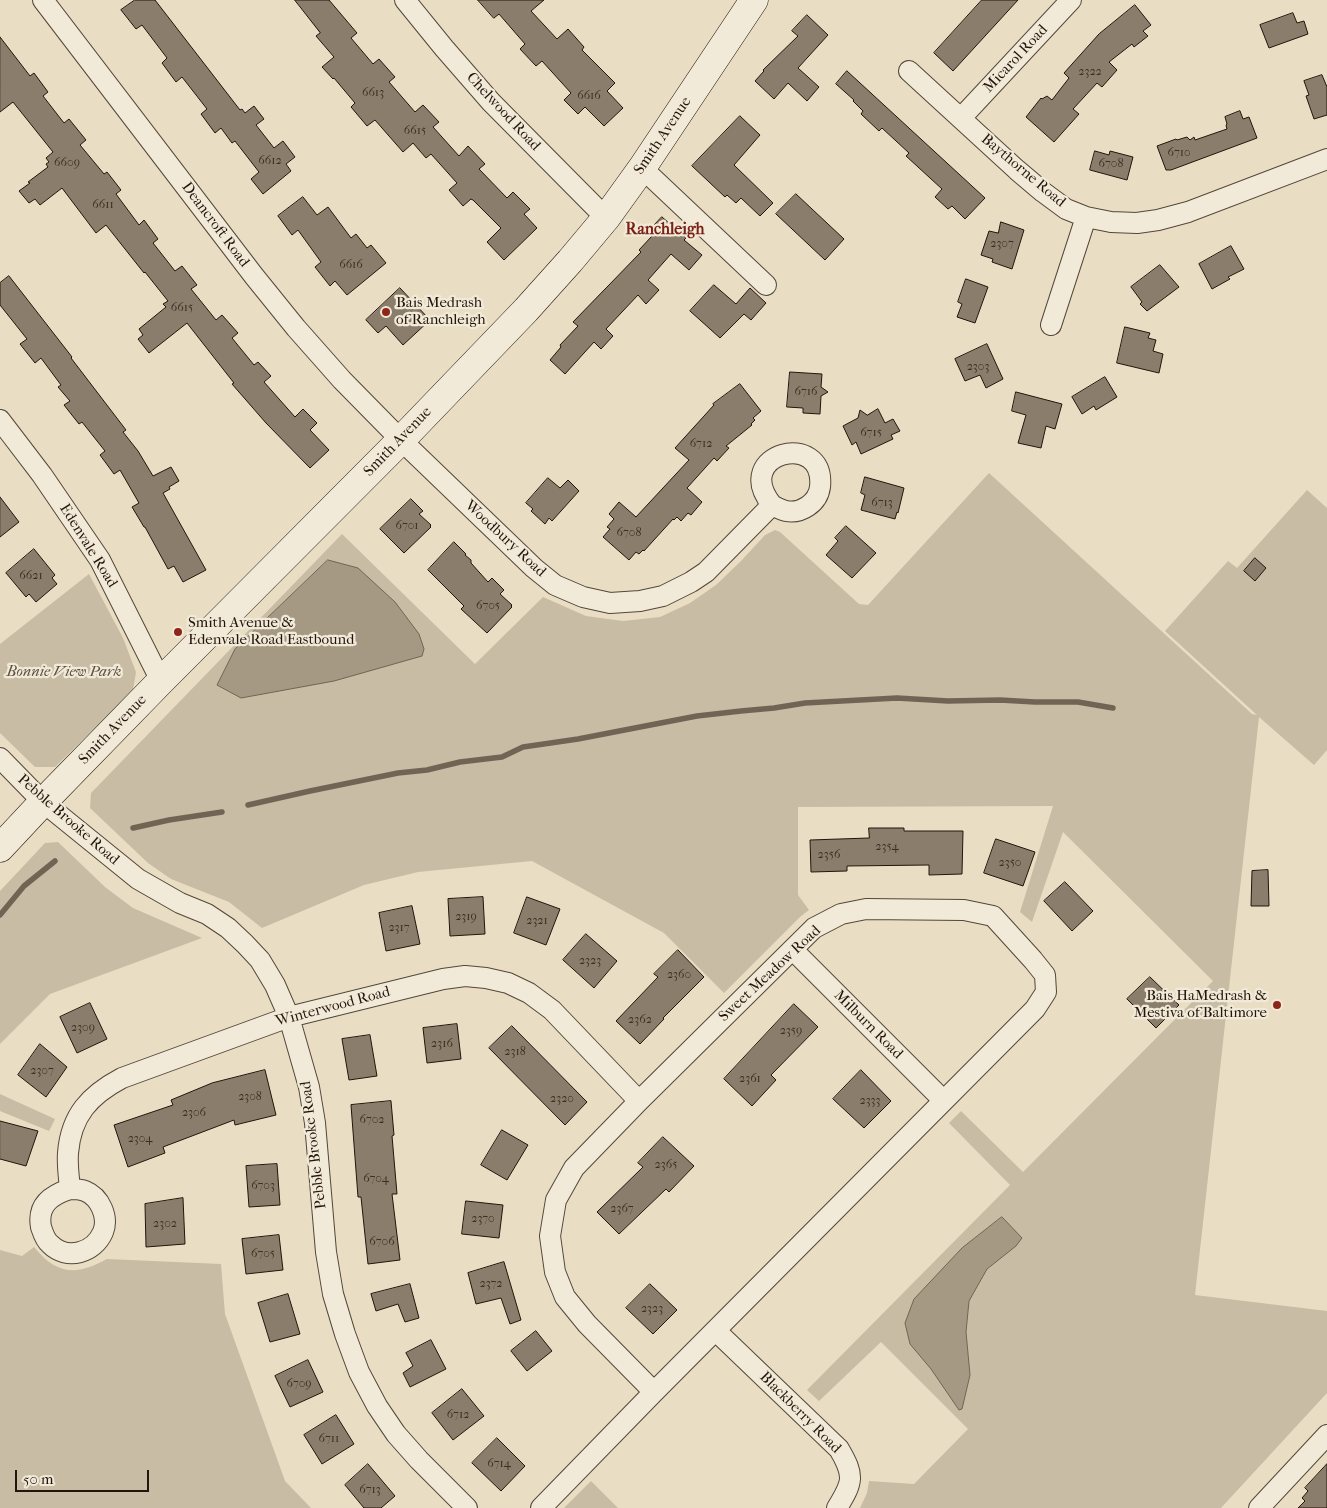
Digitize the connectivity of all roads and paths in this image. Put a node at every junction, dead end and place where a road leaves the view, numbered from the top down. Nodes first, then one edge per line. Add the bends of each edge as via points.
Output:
1 (43, 0) edge
2 (406, 0) edge
3 (754, 0) edge
4 (1071, 0) edge
5 (909, 71) dead end
6 (961, 118) junction
7 (1327, 159) edge
8 (642, 168) junction
9 (1086, 217) junction
10 (606, 218) junction
11 (766, 285) dead end
12 (1051, 326) dead end
13 (0, 420) edge
14 (401, 440) junction
15 (772, 505) dead end
16 (161, 681) junction
17 (0, 758) edge
18 (43, 802) junction
19 (0, 848) edge
20 (793, 950) junction
21 (289, 1017) junction
22 (943, 1100) junction
23 (639, 1101) junction
24 (70, 1189) dead end
25 (716, 1330) junction
26 (654, 1392) junction
27 (1327, 1435) edge
28 (467, 1508) edge
29 (541, 1508) edge
30 (837, 1508) edge
31 (1259, 1508) edge

1 - 14 street, Deancroft Road via 254,276 342,380
2 - 10 street, Chelwood Road via 491,102
3 - 8 main road, Smith Avenue
4 - 6 street, Micarol Road
5 - 6 street, Baythorne Road
6 - 9 street, Baythorne Road via 1043,192 1066,209
7 - 9 street, Baythorne Road via 1188,212 1158,220 1111,222
8 - 10 main road, Smith Avenue
8 - 11 street
9 - 12 street
10 - 14 main road, Smith Avenue via 526,310
13 - 16 street, Edenvale Road via 100,560
14 - 15 street, Woodbury Road via 555,585 583,597 610,603 640,602 664,596 690,582 712,566
14 - 16 main road, Smith Avenue
16 - 18 main road, Smith Avenue
17 - 18 street, Pebble Brooke Road
18 - 19 main road, Smith Avenue
18 - 21 street, Pebble Brooke Road via 138,879 228,928 260,960
20 - 22 street, Milburn Road
20 - 22 street, Sweet Meadow Road via 814,928 841,914 866,909 964,910 994,916 1045,976 1046,992 1035,1009
20 - 23 street, Sweet Meadow Road
21 - 23 street, Winterwood Road via 443,979 465,976 508,983 552,1010
21 - 24 street, Winterwood Road via 105,1087 77,1116 71,1132 67,1155
21 - 28 street, Pebble Brooke Road via 309,1087 326,1252 333,1294 345,1334 377,1406 396,1434
22 - 25 street, Sweet Meadow Road
23 - 26 street, Sweet Meadow Road via 574,1168 556,1200 550,1236 555,1272 565,1296 587,1324
25 - 26 street, Sweet Meadow Road
25 - 30 street, Blackberry Road via 838,1449 851,1478
26 - 29 street, Sweet Meadow Road
27 - 31 street

